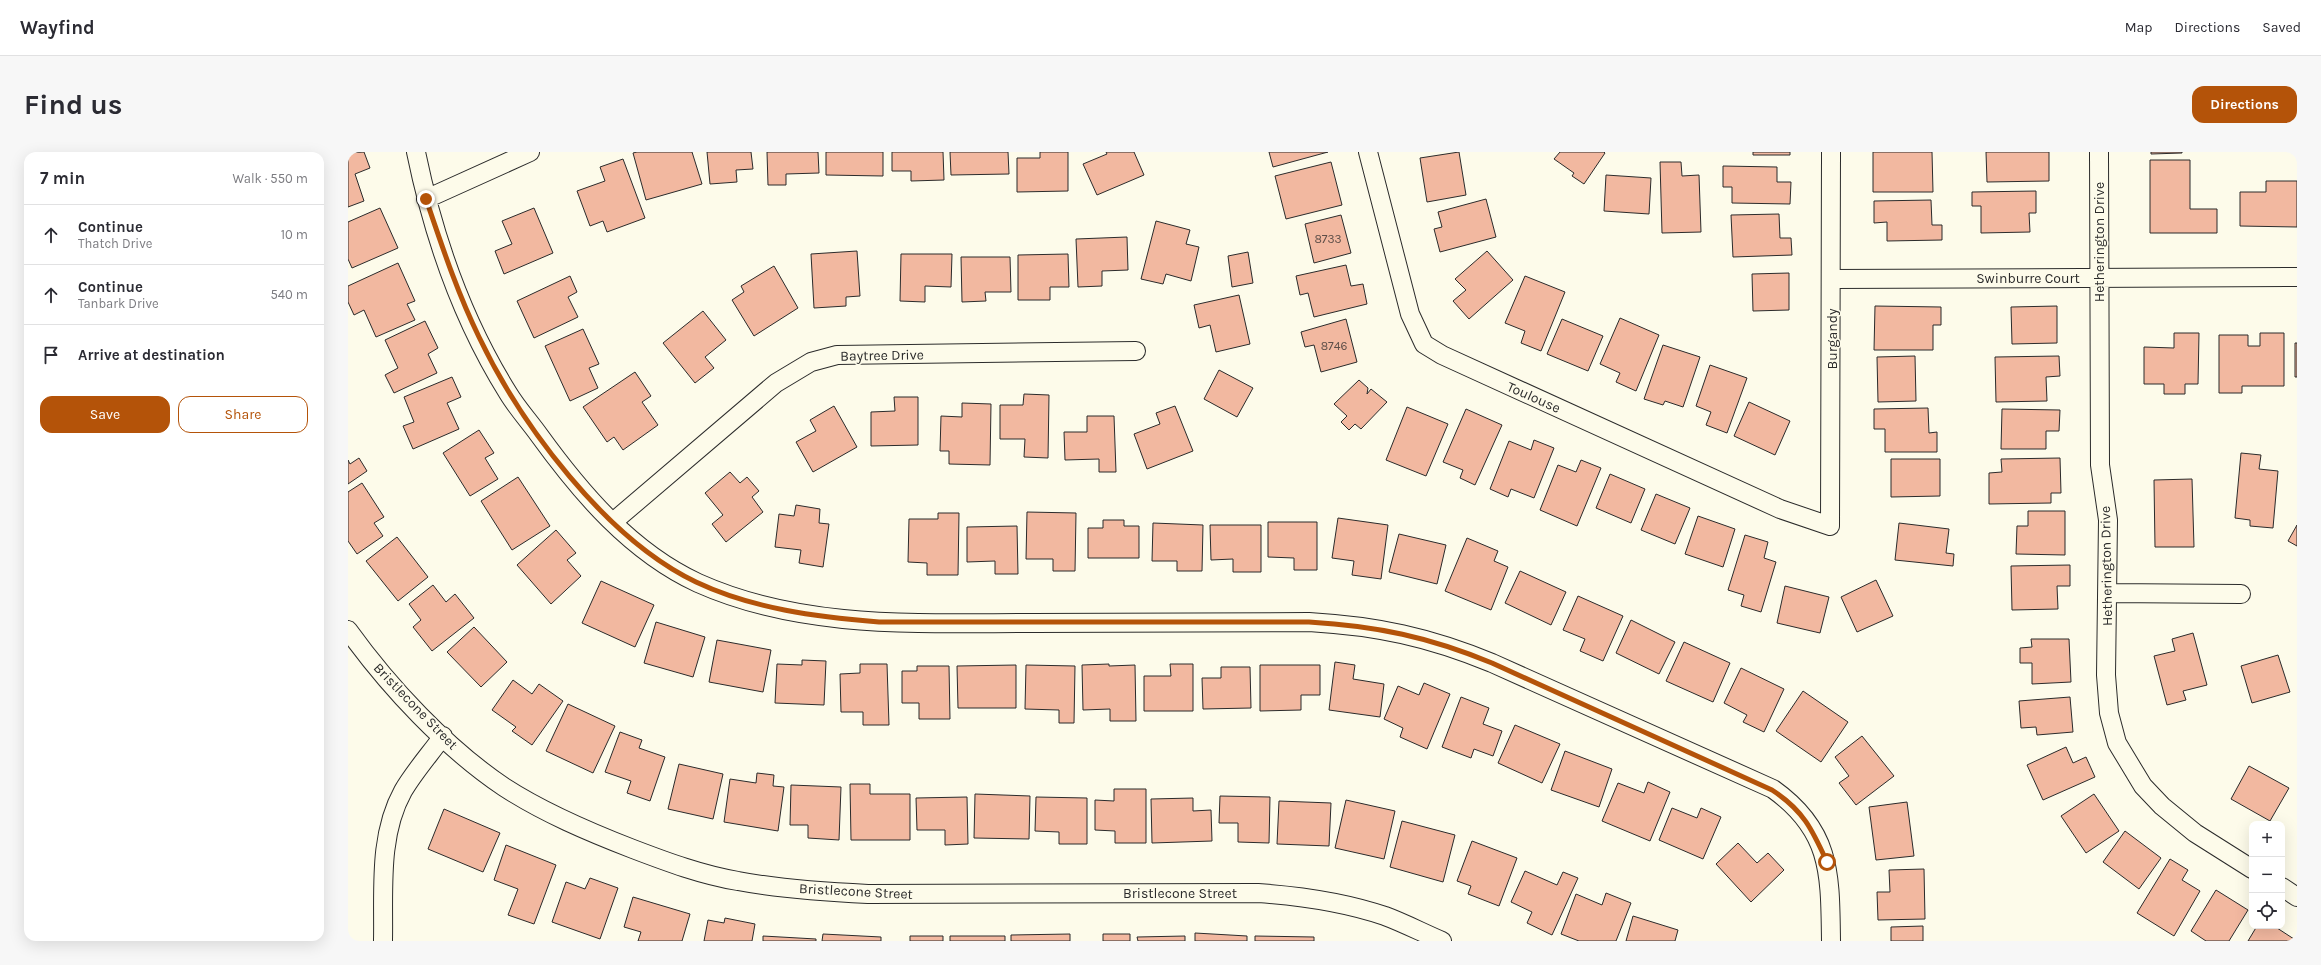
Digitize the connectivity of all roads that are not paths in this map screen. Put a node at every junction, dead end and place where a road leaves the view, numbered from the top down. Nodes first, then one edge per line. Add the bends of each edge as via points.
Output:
1 (416, 152) edge
2 (530, 152) edge
3 (1368, 152) edge
4 (1831, 152) edge
5 (2099, 152) edge
6 (426, 199) junction
7 (2297, 277) edge
8 (2099, 278) junction
9 (1832, 279) junction
10 (1136, 351) dead end
11 (613, 522) junction
12 (1830, 526) joint
13 (2107, 593) junction
14 (2241, 594) dead end
15 (348, 630) edge
16 (443, 736) junction
17 (2249, 867) edge
18 (2285, 890) edge
19 (2297, 897) edge
20 (383, 941) edge
21 (1442, 941) edge
22 (1831, 941) edge

1 - 6 street
2 - 6 street
3 - 12 street, Toulouse via 1410,314 1424,344 1442,355 1773,505
4 - 9 street, Burgandy
5 - 8 street, Hetherington Drive
6 - 11 street via 457,288 508,394 584,494
7 - 8 street, Swinburre Court
8 - 9 street, Swinburre Court
8 - 13 street, Hetherington Drive via 2100,465 2108,520
9 - 12 street, Burgandy
10 - 11 street, Baytree Drive via 837,355 811,362 776,383
11 - 22 street via 651,554 695,582 728,595 820,618 929,623 1309,622 1357,625 1404,633 1450,646 1772,790 1791,802 1812,830 1827,862
13 - 14 street
13 - 17 street, Hetherington Drive via 2107,690 2109,713 2117,744 2143,786 2162,806 2195,833
15 - 16 street, Bristlecone Street via 364,652
16 - 20 street via 403,791 390,821 384,852
16 - 21 street, Bristlecone Street via 504,787 558,818 673,864 737,881 821,892 868,894 1258,893 1301,896 1344,904 1386,916
18 - 19 street

